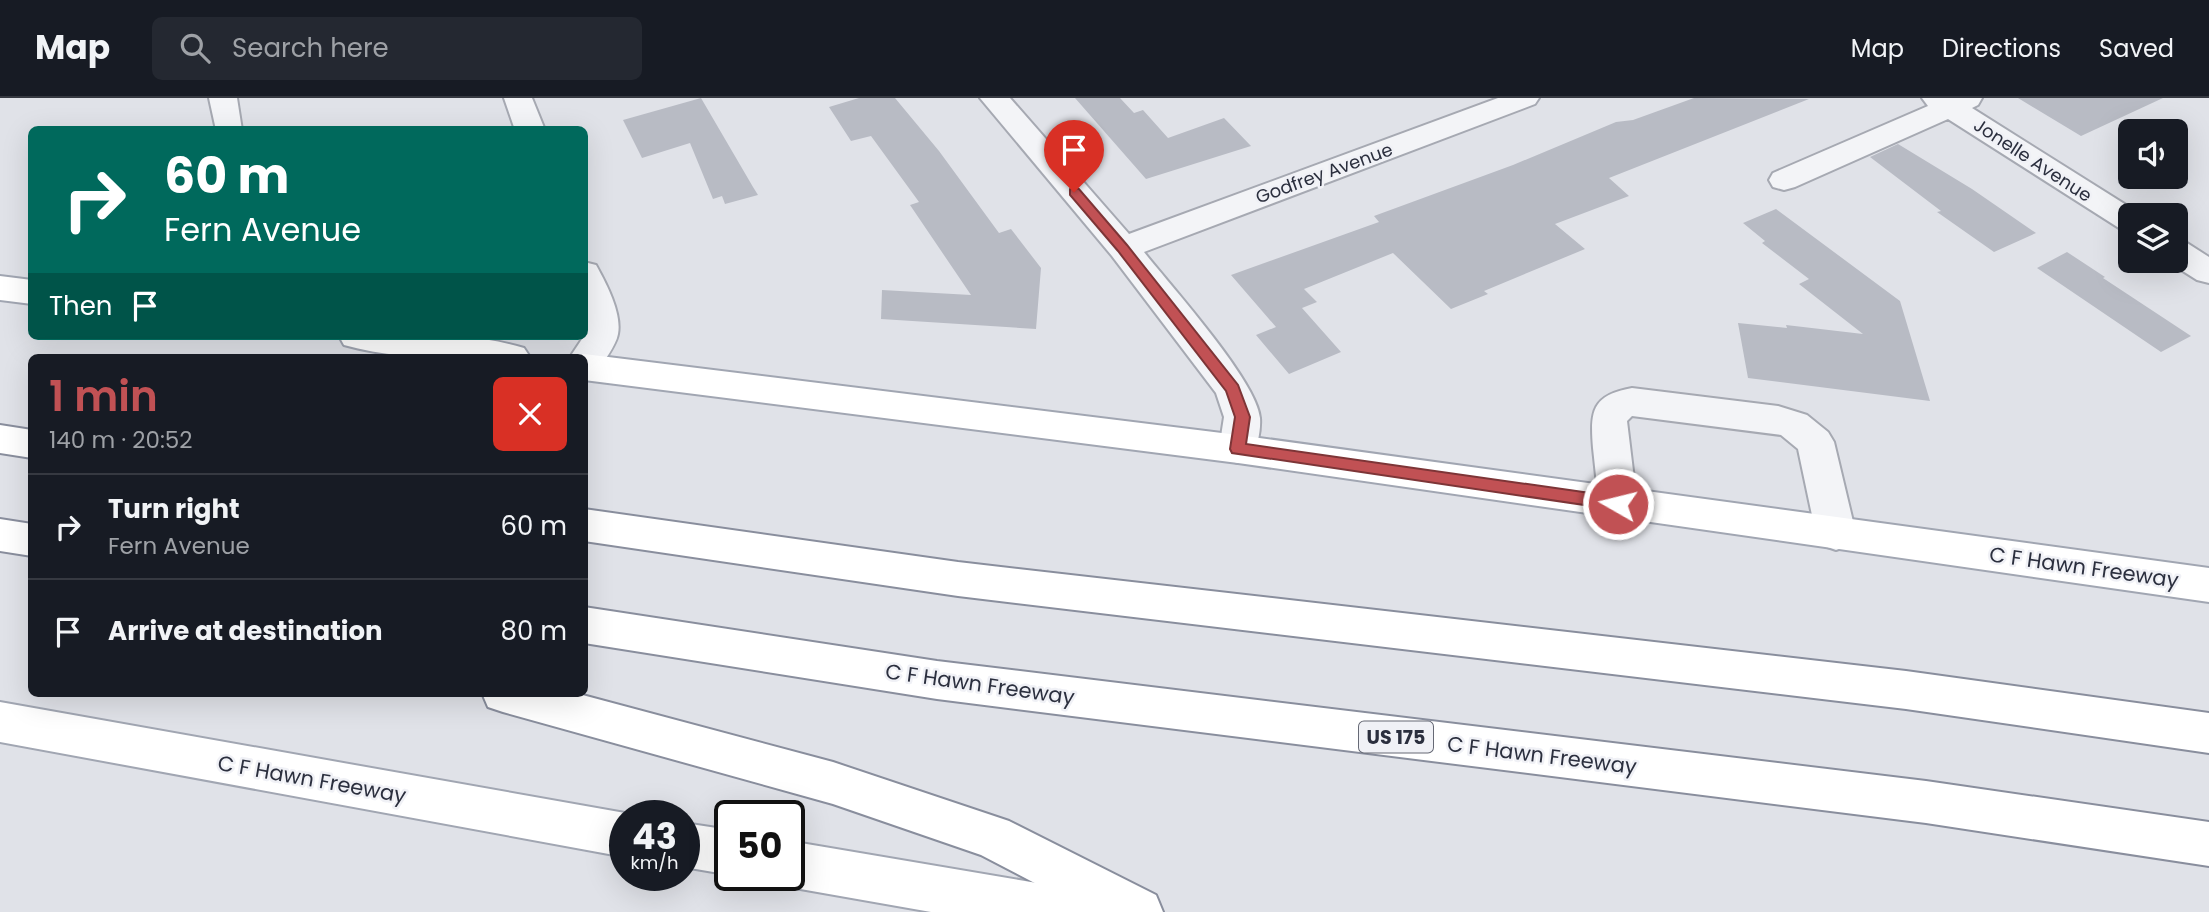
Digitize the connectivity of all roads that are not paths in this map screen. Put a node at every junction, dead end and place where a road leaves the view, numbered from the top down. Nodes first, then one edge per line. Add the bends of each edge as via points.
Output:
1 (223, 98) edge
2 (518, 98) edge
3 (994, 98) edge
4 (1525, 98) edge
5 (1952, 101) edge
6 (229, 126) edge
7 (528, 126) edge
8 (1784, 180) dead end
9 (2118, 214) edge
10 (1123, 248) junction
11 (2188, 259) edge
12 (2209, 272) edge
13 (588, 283) edge
14 (0, 288) edge
15 (28, 292) edge
16 (386, 340) edge
17 (490, 354) edge
18 (588, 358) edge
19 (588, 366) edge
20 (0, 439) edge
21 (28, 443) edge
22 (1238, 449) junction
23 (1618, 504) junction
24 (588, 526) edge
25 (1836, 534) junction
26 (0, 535) edge
27 (28, 539) edge
28 (2209, 584) edge
29 (588, 626) edge
30 (518, 697) edge
31 (0, 722) edge
32 (2209, 733) edge
33 (609, 832) edge
34 (2209, 844) edge
35 (805, 866) edge
36 (1067, 912) edge
37 (1139, 912) edge

1 - 6 street
2 - 7 street
3 - 10 street
4 - 10 street, Godfrey Avenue
5 - 8 street
5 - 9 street, Jonelle Avenue
10 - 22 street via 1233,389 1242,417
11 - 12 street
13 - 18 street via 600,314 601,335
14 - 15 main road
16 - 17 main road
19 - 22 main road, C F Hawn Freeway
20 - 21 main road
22 - 23 main road, C F Hawn Freeway
23 - 25 main road, C F Hawn Freeway
23 - 25 street via 1609,421 1620,404 1752,416 1794,425 1815,442
24 - 32 main road via 958,579 1906,690
25 - 28 main road, C F Hawn Freeway
26 - 27 main road
29 - 34 main road, C F Hawn Freeway / US 175 via 937,680 1926,802
30 - 37 main road via 833,783 993,837
31 - 33 main road, C F Hawn Freeway
35 - 36 main road

